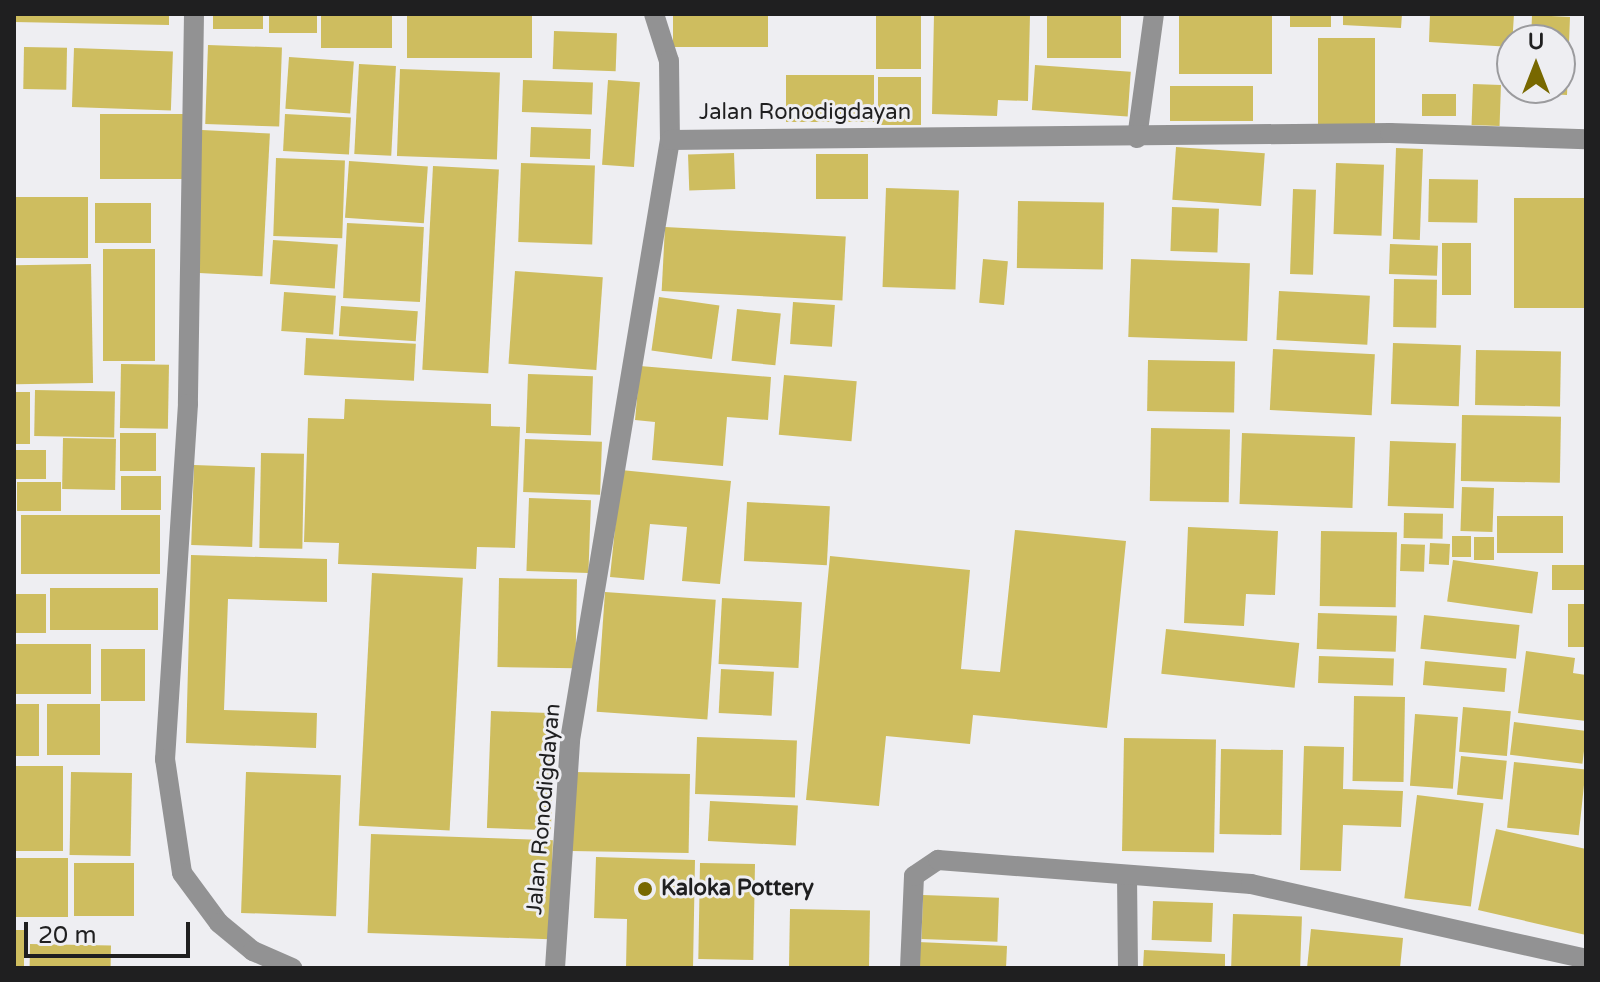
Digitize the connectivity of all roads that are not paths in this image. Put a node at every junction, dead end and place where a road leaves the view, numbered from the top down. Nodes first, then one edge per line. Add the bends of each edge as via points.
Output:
1 (194, 14) edge
2 (654, 14) edge
3 (1154, 14) edge
4 (1137, 138) junction
5 (1586, 139) edge
6 (670, 140) junction
7 (1122, 875) junction
8 (1586, 959) edge
9 (292, 968) edge
10 (555, 968) edge
11 (910, 968) edge
12 (1128, 968) edge

1 - 9 street via 188,404 165,759 182,873 219,923 253,951
2 - 6 street via 669,61
3 - 4 street
4 - 5 street, Jalan Ronodigdayan via 1412,133
4 - 6 street, Jalan Ronodigdayan
6 - 10 street, Jalan Ronodigdayan via 570,740
7 - 8 street via 1251,884
7 - 11 street via 926,862 914,876
7 - 12 street

